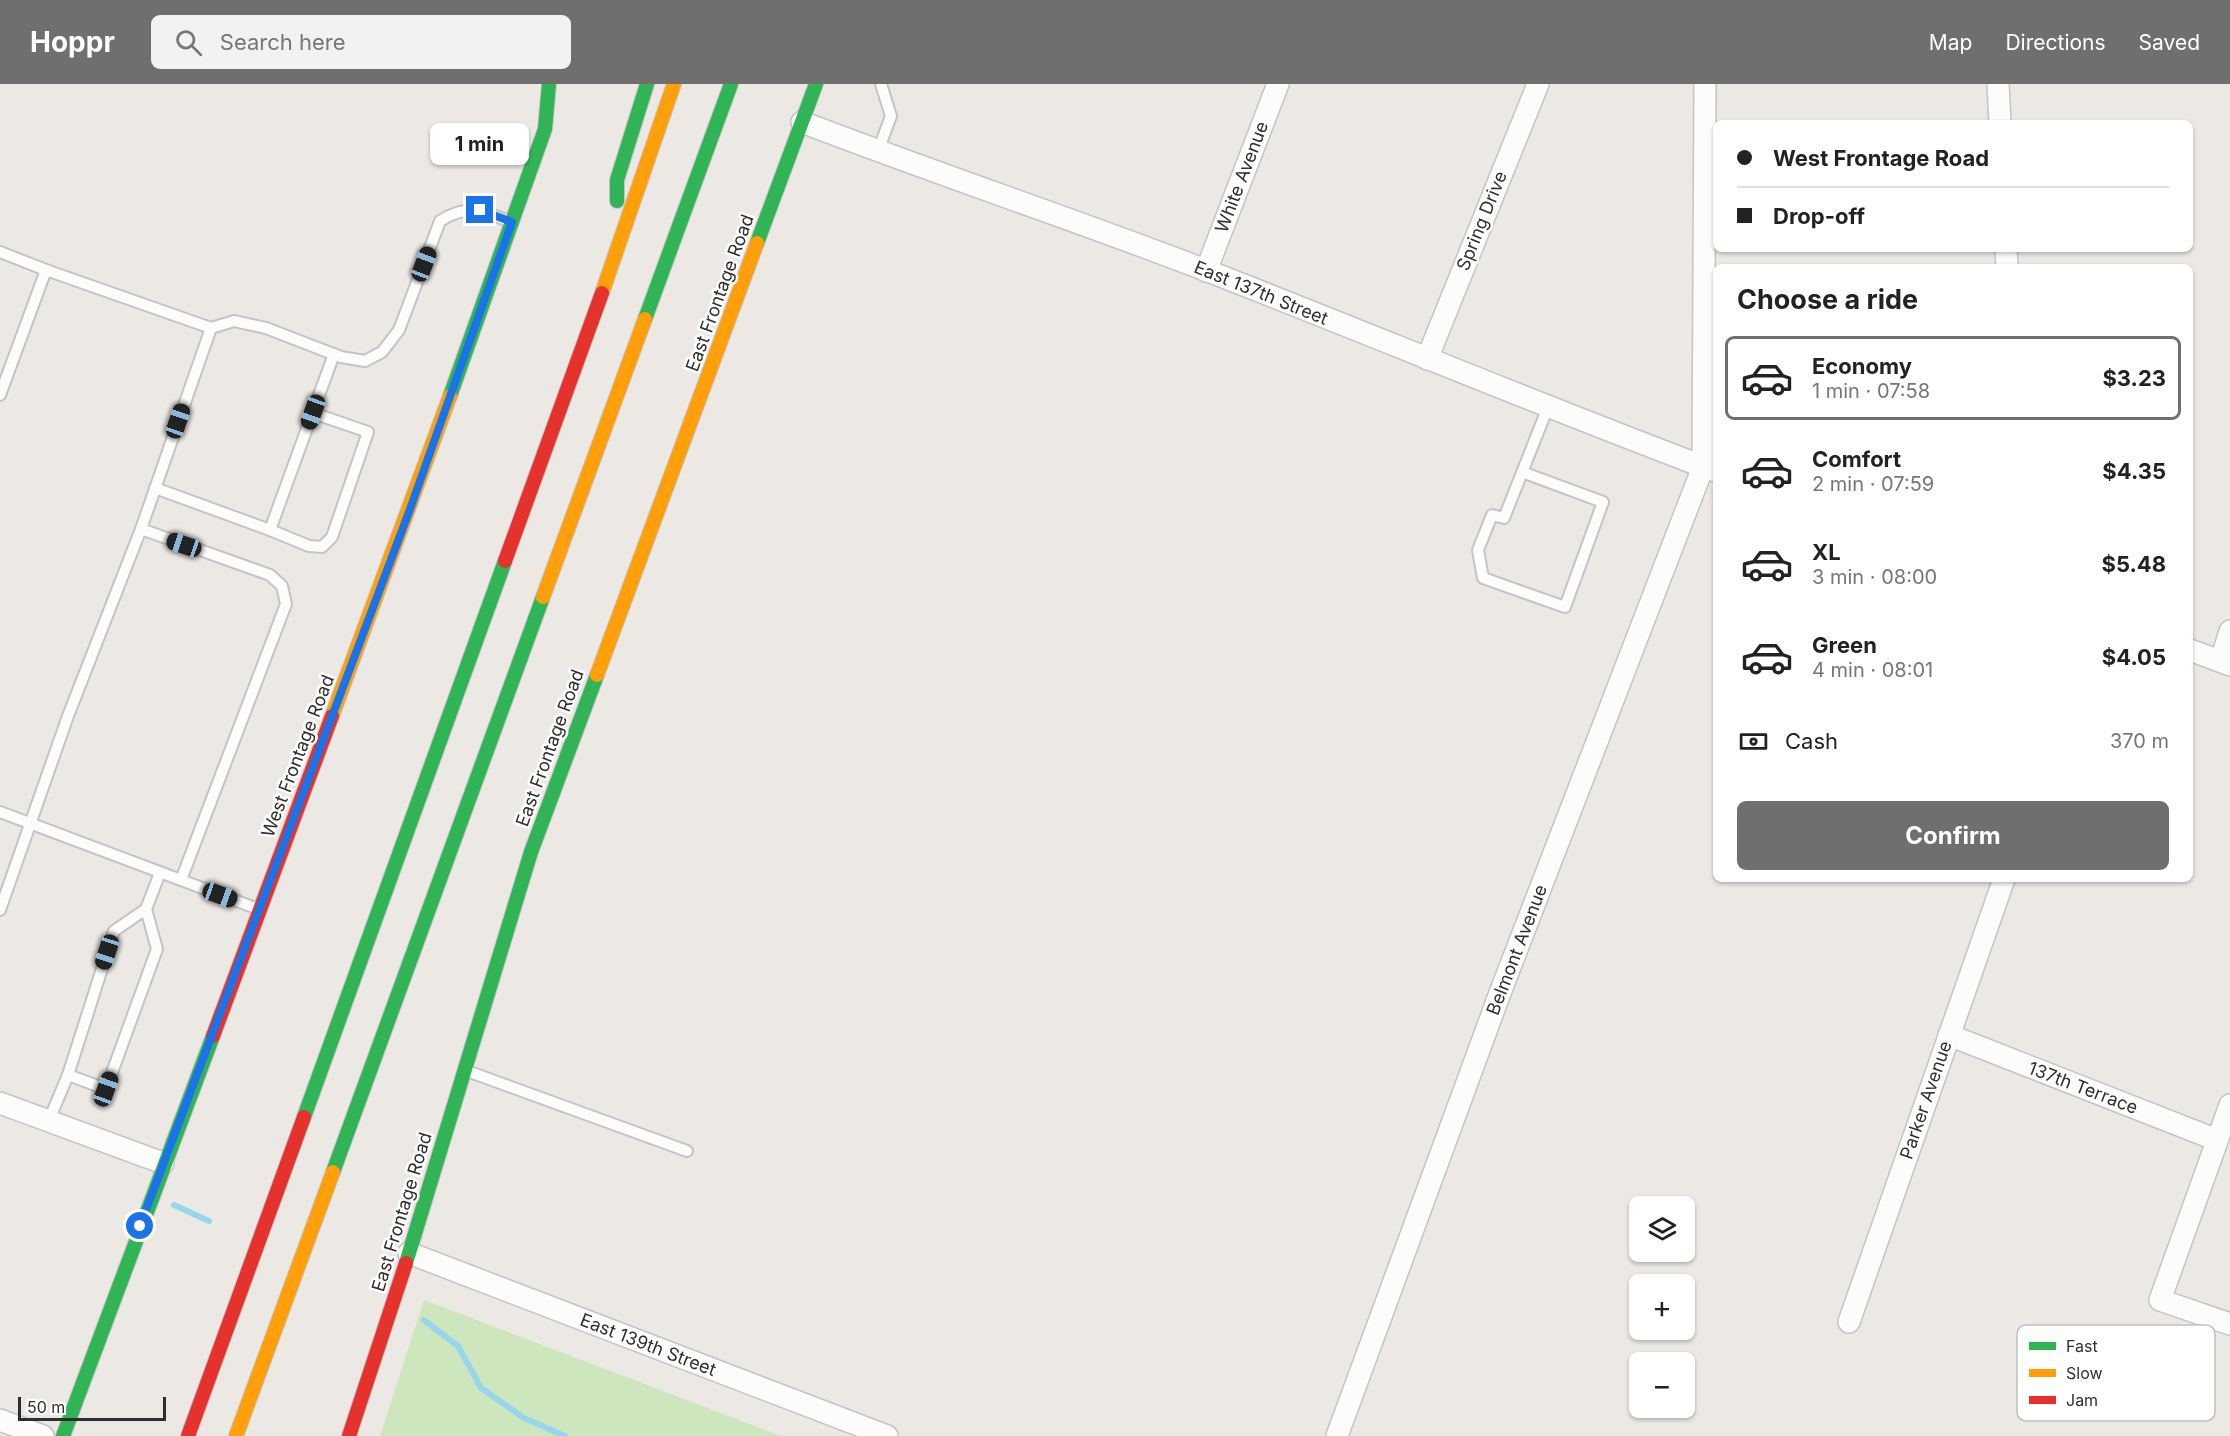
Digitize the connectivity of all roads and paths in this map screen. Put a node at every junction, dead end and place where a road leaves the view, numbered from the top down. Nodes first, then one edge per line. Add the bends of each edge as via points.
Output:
1 (549, 84) edge
2 (647, 84) edge
3 (674, 84) edge
4 (731, 84) edge
5 (816, 84) edge
6 (881, 84) edge
7 (1278, 84) edge
8 (1538, 84) edge
9 (1705, 84) edge
10 (1998, 84) edge
11 (2000, 120) edge
12 (802, 122) junction
13 (878, 151) junction
14 (512, 222) junction
15 (618, 249) junction
16 (0, 252) edge
17 (46, 270) junction
18 (1206, 271) junction
19 (211, 328) junction
20 (334, 354) junction
21 (1427, 359) junction
22 (0, 395) edge
23 (1548, 407) junction
24 (313, 412) junction
25 (1709, 469) edge
26 (1522, 472) junction
27 (155, 488) junction
28 (141, 530) junction
29 (270, 530) junction
30 (2230, 631) edge
31 (2193, 651) edge
32 (2225, 663) edge
33 (0, 813) edge
34 (31, 824) junction
35 (160, 873) junction
36 (181, 880) junction
37 (2003, 882) edge
38 (147, 909) junction
39 (260, 909) junction
40 (0, 910) edge
41 (1949, 1035) junction
42 (464, 1070) junction
43 (68, 1075) junction
44 (0, 1103) edge
45 (2230, 1105) edge
46 (49, 1120) junction
47 (2217, 1140) junction
48 (687, 1151) dead end
49 (163, 1163) junction
50 (409, 1253) junction
51 (1849, 1322) dead end
52 (2230, 1324) edge
53 (0, 1420) edge
54 (43, 1436) edge
55 (63, 1436) edge
56 (188, 1436) edge
57 (236, 1436) edge
58 (349, 1436) edge
59 (887, 1436) edge
60 (1337, 1436) edge

1 - 14 main road, West Frontage Road via 545,129
2 - 15 main road via 617,180
3 - 15 main road
4 - 57 main road
5 - 12 main road, East Frontage Road
6 - 13 lane via 891,116
7 - 18 street, White Avenue
8 - 21 street, Spring Drive
9 - 25 street
10 - 11 street
12 - 13 street, East 137th Street
12 - 42 main road, East Frontage Road via 531,852
13 - 18 street, East 137th Street
14 - 20 lane via 480,210 456,210 440,220 399,330 382,352 365,362
14 - 39 main road, West Frontage Road via 409,512
15 - 56 main road
16 - 17 lane
17 - 19 lane
17 - 22 lane
18 - 21 street, East 137th Street
19 - 20 lane via 234,321 266,328
19 - 27 lane
20 - 24 lane
21 - 23 street, East 137th Street
23 - 25 street, East 137th Street
23 - 26 lane
24 - 29 lane
24 - 29 lane via 368,432 332,537 322,547 309,546
25 - 60 street, Belmont Avenue via 1500,993
26 - 26 lane via 1504,518 1492,515 1478,550 1483,578 1565,607 1603,502
27 - 28 lane
27 - 29 lane
28 - 34 lane
28 - 36 lane via 270,575 282,586 286,604
30 - 32 street
31 - 32 street
33 - 34 lane
34 - 35 lane
34 - 40 lane
35 - 36 lane
35 - 38 lane
36 - 39 lane
37 - 41 street, Parker Avenue
38 - 43 lane via 114,932
38 - 43 lane via 157,949 106,1089
39 - 49 main road, West Frontage Road
41 - 47 street, 137th Terrace
41 - 51 street, Parker Avenue
42 - 48 lane
42 - 50 main road, East Frontage Road
43 - 46 lane
44 - 46 street
45 - 47 street
46 - 49 street
47 - 52 street via 2160,1300
49 - 55 main road, West Frontage Road
50 - 58 main road, East Frontage Road
50 - 59 street, East 139th Street
53 - 54 street

